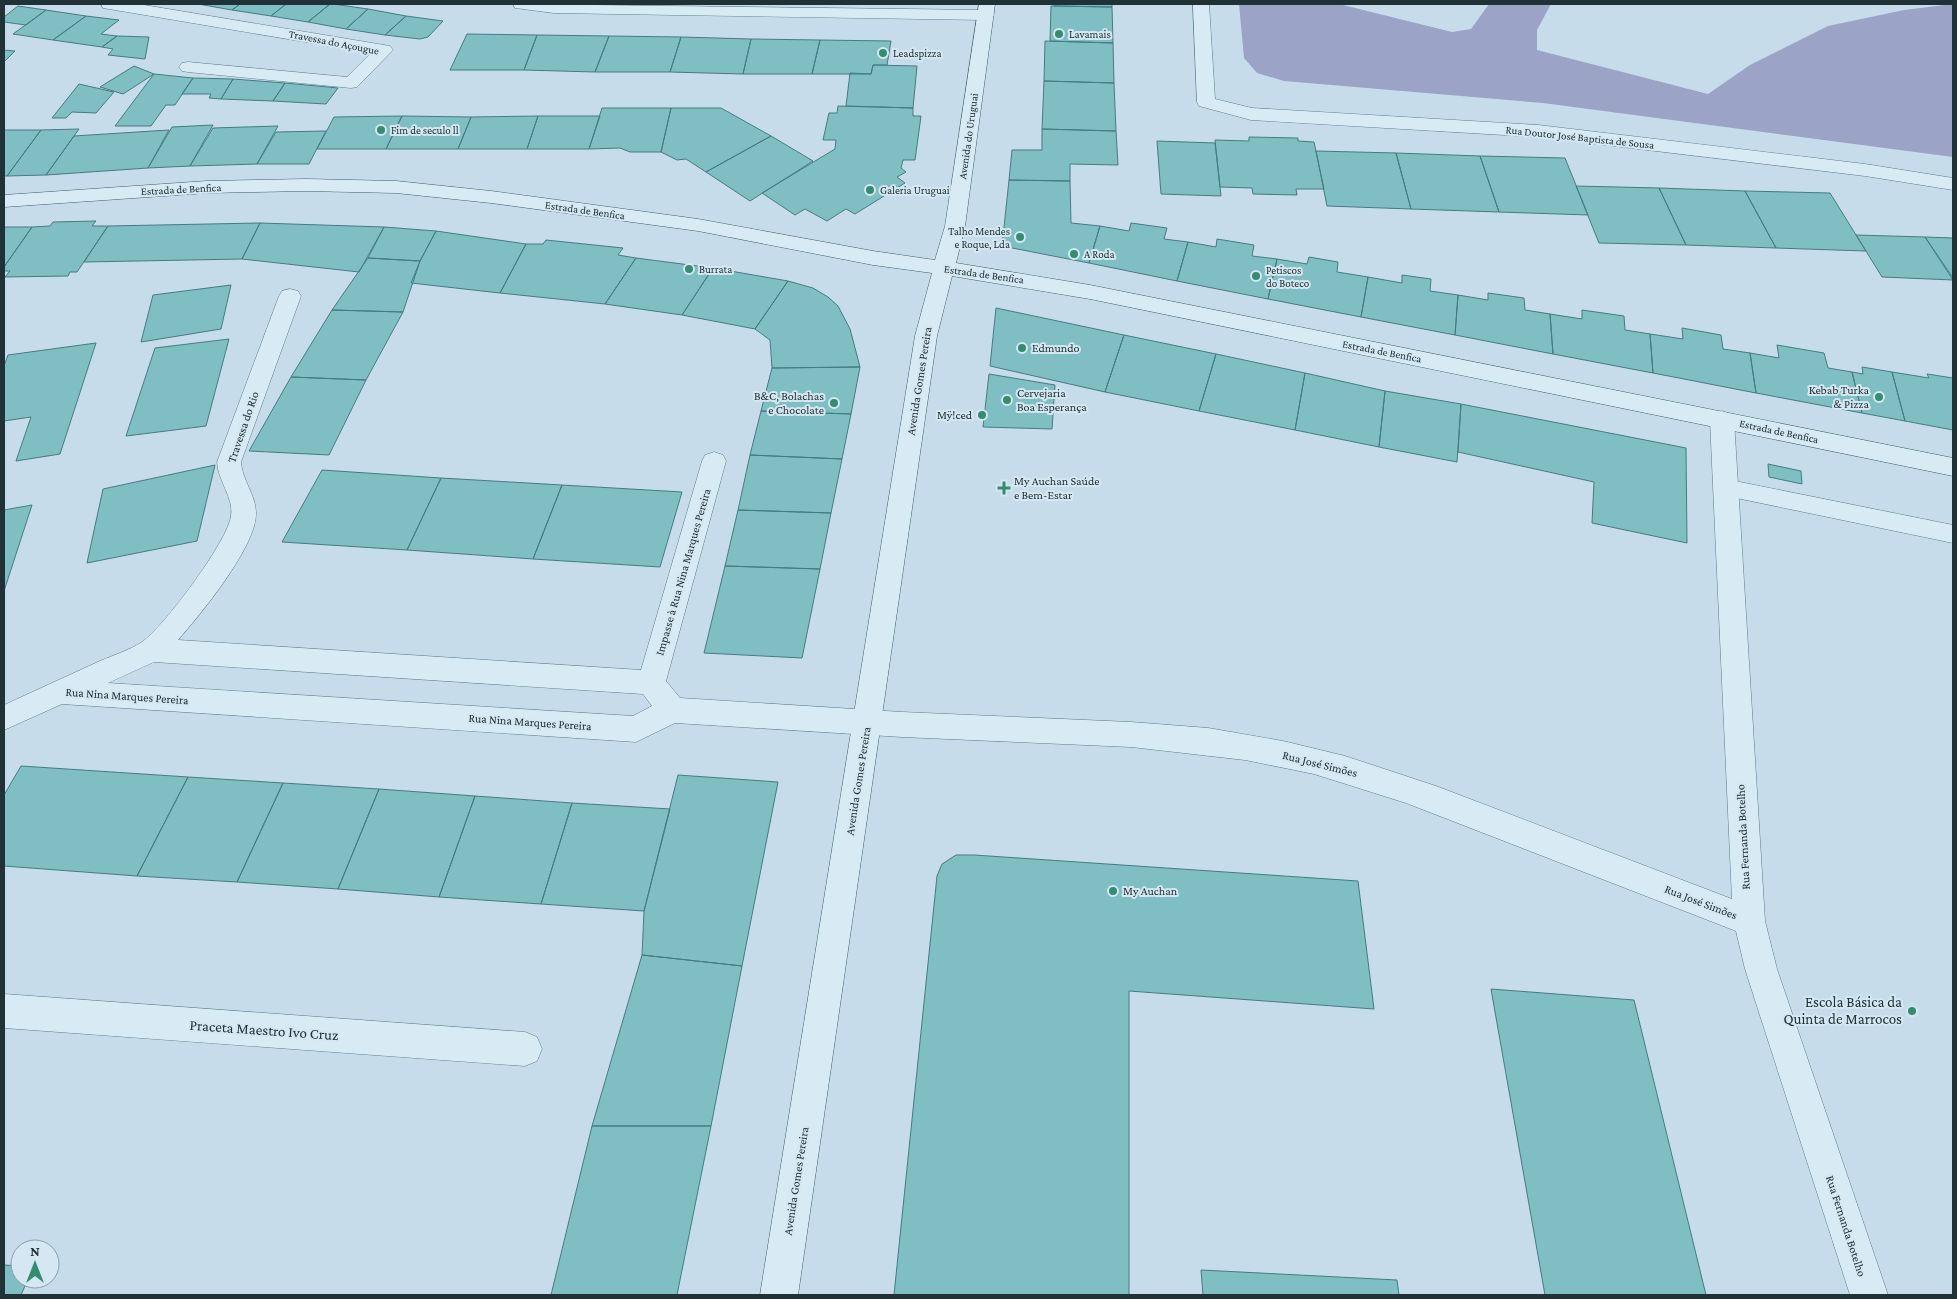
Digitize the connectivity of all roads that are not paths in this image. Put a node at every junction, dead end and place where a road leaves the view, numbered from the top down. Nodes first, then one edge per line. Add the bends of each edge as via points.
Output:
1 (109, 4) edge
2 (521, 4) edge
3 (1201, 4) edge
4 (986, 9) edge
5 (188, 67) dead end
6 (1953, 184) edge
7 (4, 201) edge
8 (944, 268) junction
9 (290, 296) dead end
10 (1722, 420) junction
11 (714, 461) dead end
12 (1953, 467) edge
13 (1725, 488) junction
14 (1953, 534) edge
15 (152, 650) junction
16 (651, 683) junction
17 (59, 692) junction
18 (672, 710) junction
19 (4, 718) edge
20 (867, 722) junction
21 (1748, 921) junction
22 (4, 1011) edge
23 (525, 1049) dead end
24 (779, 1295) edge
25 (1869, 1295) edge

1 - 5 street, Travessa do Açougue via 384,50 351,83
2 - 4 street via 554,8
3 - 6 street, Rua Doutor José Baptista de Sousa via 1206,102 1251,114 1538,131
4 - 8 street, Avenida do Uruguai via 955,226
7 - 8 street, Estrada de Benfica via 207,188 396,187 698,225
8 - 10 street, Estrada de Benfica via 1099,294
8 - 20 street, Avenida Gomes Pereira via 926,336
9 - 15 street, Travessa do Rio via 229,462 228,470 244,510 242,528 192,605
10 - 12 street, Estrada de Benfica
10 - 13 street, Rua Fernanda Botelho
11 - 16 street, Impasse à Rua Nina Marques Pereira
13 - 14 lane
13 - 21 street, Rua Fernanda Botelho
15 - 16 street, Rua Nina Marques Pereira
15 - 17 street, Rua Nina Marques Pereira
16 - 18 street
17 - 18 street, Rua Nina Marques Pereira via 636,729
17 - 19 street
18 - 20 street
20 - 21 street, Rua José Simões via 1181,738 1280,753 1341,768 1433,798
20 - 24 street, Avenida Gomes Pereira
21 - 25 street, Rua Fernanda Botelho via 1760,969
22 - 23 street, Praceta Maestro Ivo Cruz

